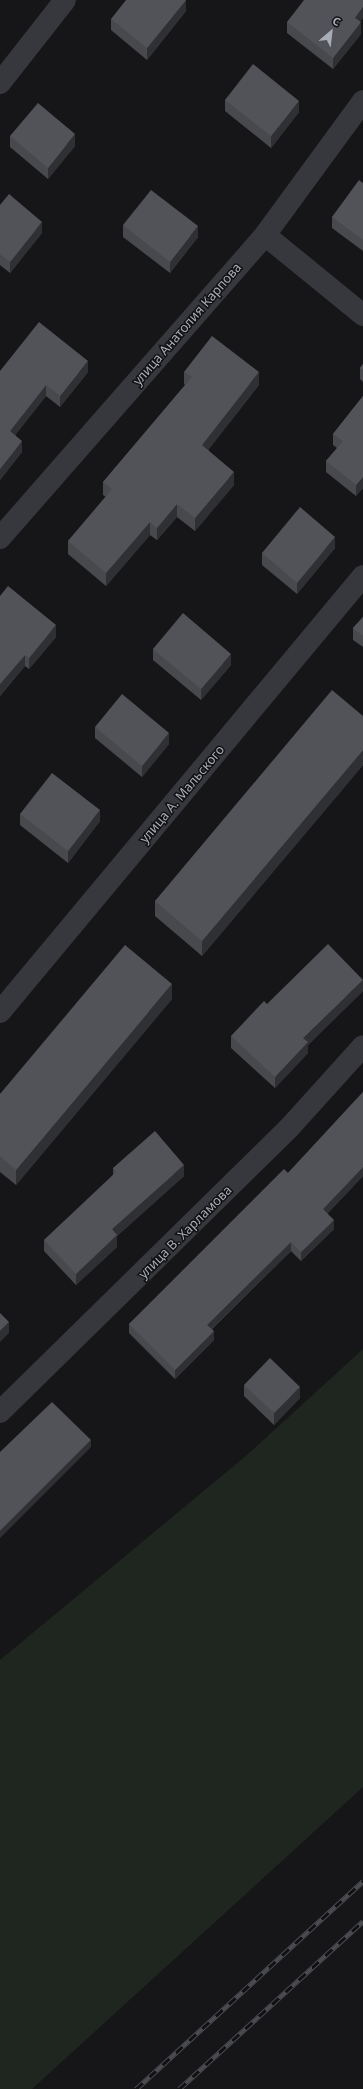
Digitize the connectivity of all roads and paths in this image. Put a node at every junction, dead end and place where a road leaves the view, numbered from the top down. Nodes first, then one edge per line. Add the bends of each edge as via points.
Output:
1 (65, 0) edge
2 (0, 83) edge
3 (363, 101) edge
4 (265, 235) junction
5 (363, 315) edge
6 (0, 538) edge
7 (363, 576) edge
8 (0, 1012) edge
9 (363, 1046) edge
10 (0, 1412) edge

1 - 2 street
3 - 4 street, улица Анатолия Карпова
4 - 5 street
4 - 6 street, улица Анатолия Карпова
7 - 8 street, улица А. Мальского
9 - 10 street, улица В. Харламова via 283,1134

